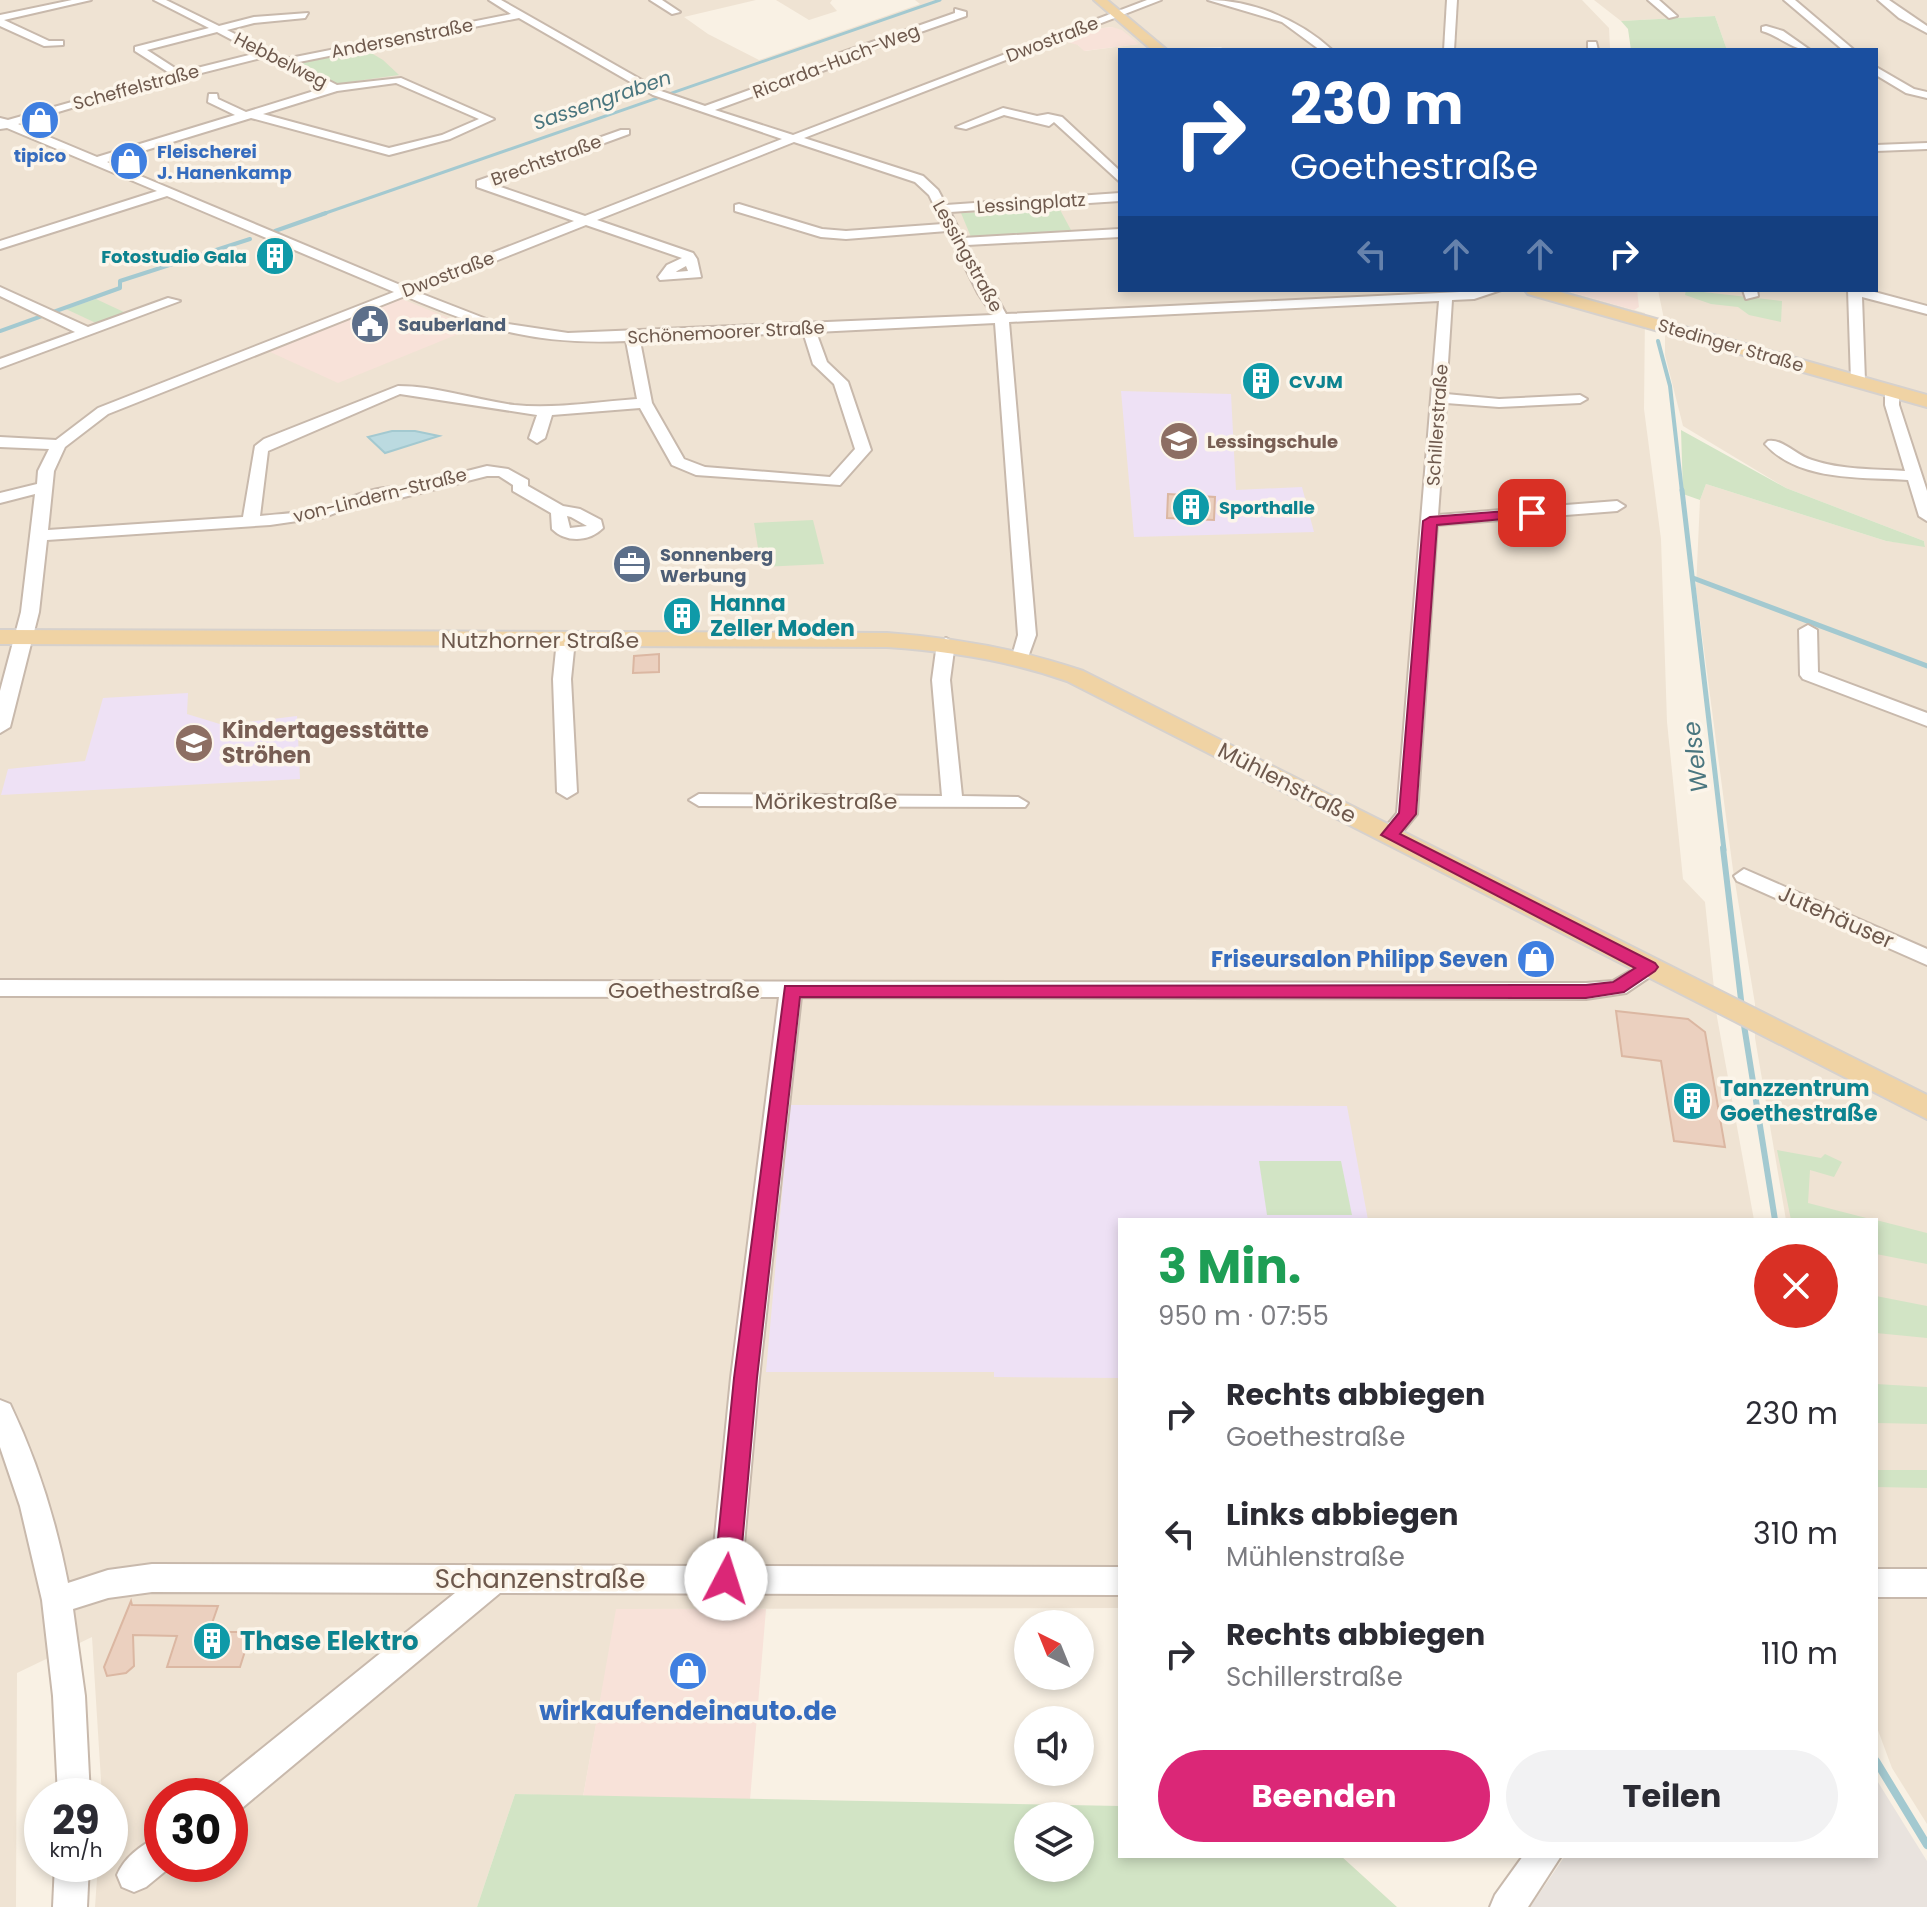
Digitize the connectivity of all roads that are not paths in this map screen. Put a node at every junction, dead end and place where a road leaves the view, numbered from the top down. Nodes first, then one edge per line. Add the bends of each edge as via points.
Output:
1 (86, 0) edge
2 (185, 0) edge
3 (494, 0) edge
4 (681, 0) edge
5 (1156, 0) edge
6 (1213, 0) edge
7 (1452, 0) edge
8 (1653, 0) edge
9 (1789, 0) edge
10 (1883, 0) edge
11 (162, 2) edge
12 (658, 2) edge
13 (1103, 2) edge
14 (1140, 6) junction
15 (958, 11) dead end
16 (675, 12) dead end
17 (305, 15) dead end
18 (520, 15) junction
19 (1118, 15) junction
20 (1672, 16) dead end
21 (0, 20) edge
22 (1087, 26) junction
23 (217, 28) junction
24 (1134, 28) junction
25 (1766, 29) dead end
26 (1927, 30) edge
27 (59, 43) dead end
28 (1158, 48) edge
29 (1324, 48) edge
30 (1449, 48) edge
31 (1802, 48) edge
32 (1847, 48) edge
33 (267, 53) junction
34 (284, 62) junction
35 (1878, 71) edge
36 (178, 74) junction
37 (336, 88) junction
38 (1927, 95) edge
39 (213, 96) dead end
40 (705, 110) junction
41 (249, 115) junction
42 (2, 124) edge
43 (962, 127) dead end
44 (625, 132) dead end
45 (792, 139) junction
46 (1927, 146) edge
47 (1878, 148) edge
48 (94, 162) junction
49 (1118, 176) edge
50 (164, 193) junction
51 (1118, 197) edge
52 (739, 208) dead end
53 (942, 209) junction
54 (586, 220) junction
55 (951, 227) junction
56 (0, 231) edge
57 (1118, 233) edge
58 (19, 239) junction
59 (960, 242) junction
60 (0, 245) edge
61 (691, 259) dead end
62 (0, 291) edge
63 (403, 292) junction
64 (1236, 292) edge
65 (1486, 292) edge
66 (1541, 292) edge
67 (1855, 292) edge
68 (1859, 292) edge
69 (1443, 297) junction
70 (173, 301) dead end
71 (1244, 306) junction
72 (1927, 310) edge
73 (1002, 318) junction
74 (808, 328) junction
75 (87, 332) junction
76 (632, 337) junction
77 (0, 364) edge
78 (1858, 381) junction
79 (1892, 391) junction
80 (1440, 398) junction
81 (1580, 399) dead end
82 (1927, 401) edge
83 (645, 403) junction
84 (546, 411) junction
85 (537, 438) dead end
86 (0, 442) edge
87 (1773, 444) dead end
88 (59, 445) junction
89 (1914, 476) junction
90 (42, 487) junction
91 (0, 498) edge
92 (1617, 506) dead end
93 (559, 511) dead end
94 (1926, 512) edge
95 (251, 519) junction
96 (1430, 521) junction
97 (41, 535) junction
98 (1808, 630) dead end
99 (0, 637) edge
100 (24, 637) junction
101 (566, 640) junction
102 (946, 643) junction
103 (1021, 656) junction
104 (1075, 676) joint
105 (1927, 720) edge
106 (0, 727) edge
107 (567, 792) dead end
108 (699, 800) dead end
109 (953, 802) junction
110 (1018, 803) dead end
111 (1389, 835) junction
112 (1744, 876) dead end
113 (1927, 958) edge
114 (1649, 967) junction
115 (0, 988) edge
116 (791, 990) junction
117 (1927, 1108) edge
118 (0, 1412) edge
119 (497, 1577) junction
120 (726, 1579) junction
121 (1118, 1581) edge
122 (1878, 1583) edge
123 (1927, 1583) edge
124 (58, 1600) junction
125 (73, 1778) edge
126 (248, 1781) edge
127 (1543, 1858) edge
128 (144, 1867) edge
129 (134, 1875) dead end
130 (71, 1882) edge
131 (70, 1907) edge
132 (1507, 1907) edge

1 - 21 street
2 - 11 street
3 - 18 street, Lessingstraße
4 - 12 street
5 - 14 street, Dwostraße
6 - 29 street via 1285,20
7 - 30 street
8 - 20 street
9 - 32 street
10 - 26 street
11 - 23 street, Hebbelweg
12 - 16 street
13 - 14 street
13 - 19 main road
14 - 19 street, Dwostraße
15 - 40 street, Ricarda-Huch-Weg via 963,14
17 - 23 street
18 - 34 street, Andersenstraße
18 - 40 street, Lessingstraße via 663,95
19 - 22 street, Dwostraße
19 - 24 main road
21 - 27 street via 48,44
22 - 24 street
22 - 45 street, Dwostraße
23 - 33 street, Hebbelweg
23 - 36 street via 139,49
24 - 28 main road
25 - 31 street
33 - 34 street, Hebbelweg
33 - 36 street, Scheffelstraße
34 - 37 street, Hebbelweg
35 - 38 street
36 - 42 street, Scheffelstraße
37 - 41 street
37 - 41 street, Hebbelweg via 397,80 488,122 389,152
39 - 41 street via 212,100
40 - 45 street, Lessingstraße
41 - 48 street
42 - 48 street, Schönemoorer Straße
43 - 49 street via 1003,111 1036,120 1055,117
44 - 54 street, Brechtstraße via 481,184
45 - 53 street, Lessingstraße via 919,179
45 - 54 street, Dwostraße
46 - 47 street
48 - 50 street, Schönemoorer Straße
50 - 58 street
50 - 63 street, Schönemoorer Straße
51 - 53 street, Lessingplatz
52 - 55 street via 821,233
53 - 55 street, Lessingstraße
54 - 61 street
54 - 63 street, Dwostraße
55 - 59 street, Lessingstraße
56 - 58 street
57 - 59 street, Lessingplatz
58 - 60 street
59 - 73 street, Lessingstraße
62 - 75 street
63 - 76 street, Schönemoorer Straße via 518,333
63 - 88 street, Dwostraße via 131,397 83,424
64 - 71 street
65 - 69 street, Schönemoorer Straße
66 - 78 main road, Stedinger Straße
67 - 78 street
68 - 72 street
69 - 71 street, Schönemoorer Straße
69 - 80 street, Schillerstraße
70 - 75 street
71 - 73 street, Schönemoorer Straße
73 - 74 street, Schönemoorer Straße
73 - 103 street, Lessingstraße via 1027,635
74 - 76 street, Schönemoorer Straße
74 - 83 street via 820,364 841,382 863,450 834,482 690,469 672,455
75 - 77 street
76 - 83 street
78 - 79 main road, Stedinger Straße
79 - 82 main road, Stedinger Straße
79 - 89 street
80 - 81 street via 1499,403
80 - 96 street, Schillerstraße
83 - 84 street
84 - 85 street
84 - 95 street via 415,390 381,394 260,449
86 - 88 street
87 - 89 street via 1796,461 1816,467
88 - 90 street, Dwostraße
89 - 94 street
90 - 91 street
90 - 97 street, Dwostraße
92 - 96 street
93 - 95 street, von-Lindern-Straße via 519,488 522,483 487,471 348,502 325,512
95 - 97 street, von-Lindern-Straße
96 - 111 street, Schillerstraße via 1407,814
97 - 100 street, Dwostraße
98 - 105 street via 1809,675
99 - 100 main road, Nutzhorner Straße
100 - 101 main road, Nutzhorner Straße
100 - 106 street, Dwostraße
101 - 102 main road, Nutzhorner Straße
101 - 107 street via 562,679
102 - 103 main road, Nutzhorner Straße
102 - 109 street via 941,680
103 - 104 main road, Nutzhorner Straße
104 - 111 main road, Mühlenstraße
108 - 109 street, Mörikestraße
109 - 110 street, Mörikestraße
111 - 114 main road, Mühlenstraße
112 - 113 street, Jutehäuser
114 - 116 street, Goethestraße via 1618,988 1586,991
114 - 117 main road, Mühlenstraße
115 - 116 street, Goethestraße
116 - 120 street
118 - 124 street via 32,1496
119 - 120 street, Schanzenstraße
119 - 124 street, Schanzenstraße via 152,1578 108,1584
119 - 126 street
120 - 121 street, Schanzenstraße
122 - 123 street
124 - 125 street via 71,1693
127 - 132 street
128 - 129 street
130 - 131 street

